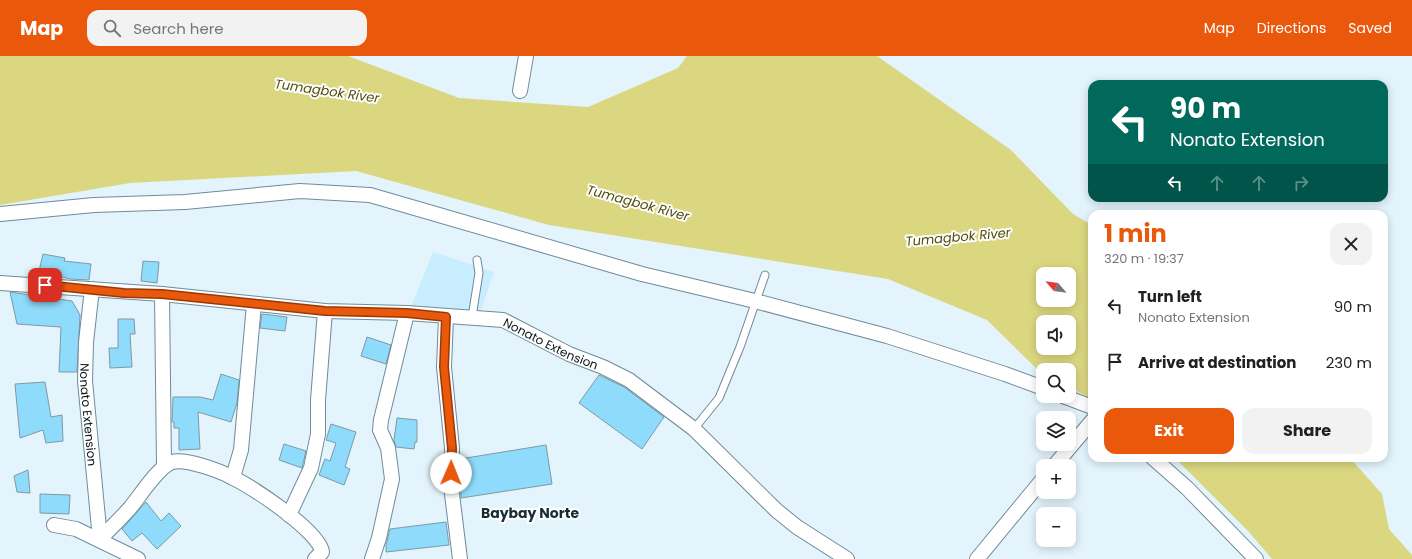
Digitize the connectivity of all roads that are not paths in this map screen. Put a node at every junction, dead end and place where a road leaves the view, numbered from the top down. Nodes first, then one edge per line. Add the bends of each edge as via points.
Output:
1 (526, 56) edge
2 (520, 91) dead end
3 (0, 214) edge
4 (477, 260) dead end
5 (765, 275) dead end
6 (0, 283) edge
7 (92, 289) junction
8 (162, 294) junction
9 (755, 301) junction
10 (254, 304) junction
11 (325, 311) junction
12 (407, 313) junction
13 (446, 317) junction
14 (472, 317) junction
15 (1036, 385) edge
16 (1076, 401) edge
17 (1088, 405) edge
18 (1088, 426) edge
19 (694, 429) junction
20 (1060, 459) edge
21 (1158, 462) edge
22 (164, 466) junction
23 (233, 477) junction
24 (1036, 487) edge
25 (289, 515) junction
26 (54, 525) dead end
27 (100, 539) junction
28 (322, 557) edge
29 (138, 559) edge
30 (372, 559) edge
31 (460, 559) edge
32 (847, 559) edge
33 (976, 559) edge
34 (1256, 559) edge

1 - 2 street
3 - 9 street via 94,205 184,202 300,191 370,195 642,274
4 - 14 lane via 479,273
5 - 9 lane
6 - 7 street, Nonato Extension
7 - 8 street, Nonato Extension
7 - 27 street, Nonato Extension via 85,381
8 - 10 street, Nonato Extension
8 - 22 street
9 - 15 street via 887,336
9 - 19 lane via 719,398
10 - 11 street, Nonato Extension
10 - 23 street via 241,450
11 - 12 street, Nonato Extension
11 - 25 street via 318,434 311,468
12 - 13 street, Nonato Extension
12 - 30 street via 381,420 380,430 388,448 392,479
13 - 14 street, Nonato Extension
13 - 31 street via 444,367 452,448 451,486
14 - 19 street, Nonato Extension via 503,320 569,354 629,380
16 - 17 street
18 - 20 street
19 - 32 street, Nonato Extension via 776,510 797,527
21 - 34 street via 1187,488
22 - 23 street via 185,461
22 - 27 street via 129,509
23 - 25 street
24 - 33 street
25 - 28 street via 321,545
26 - 27 street via 76,529
27 - 29 street

